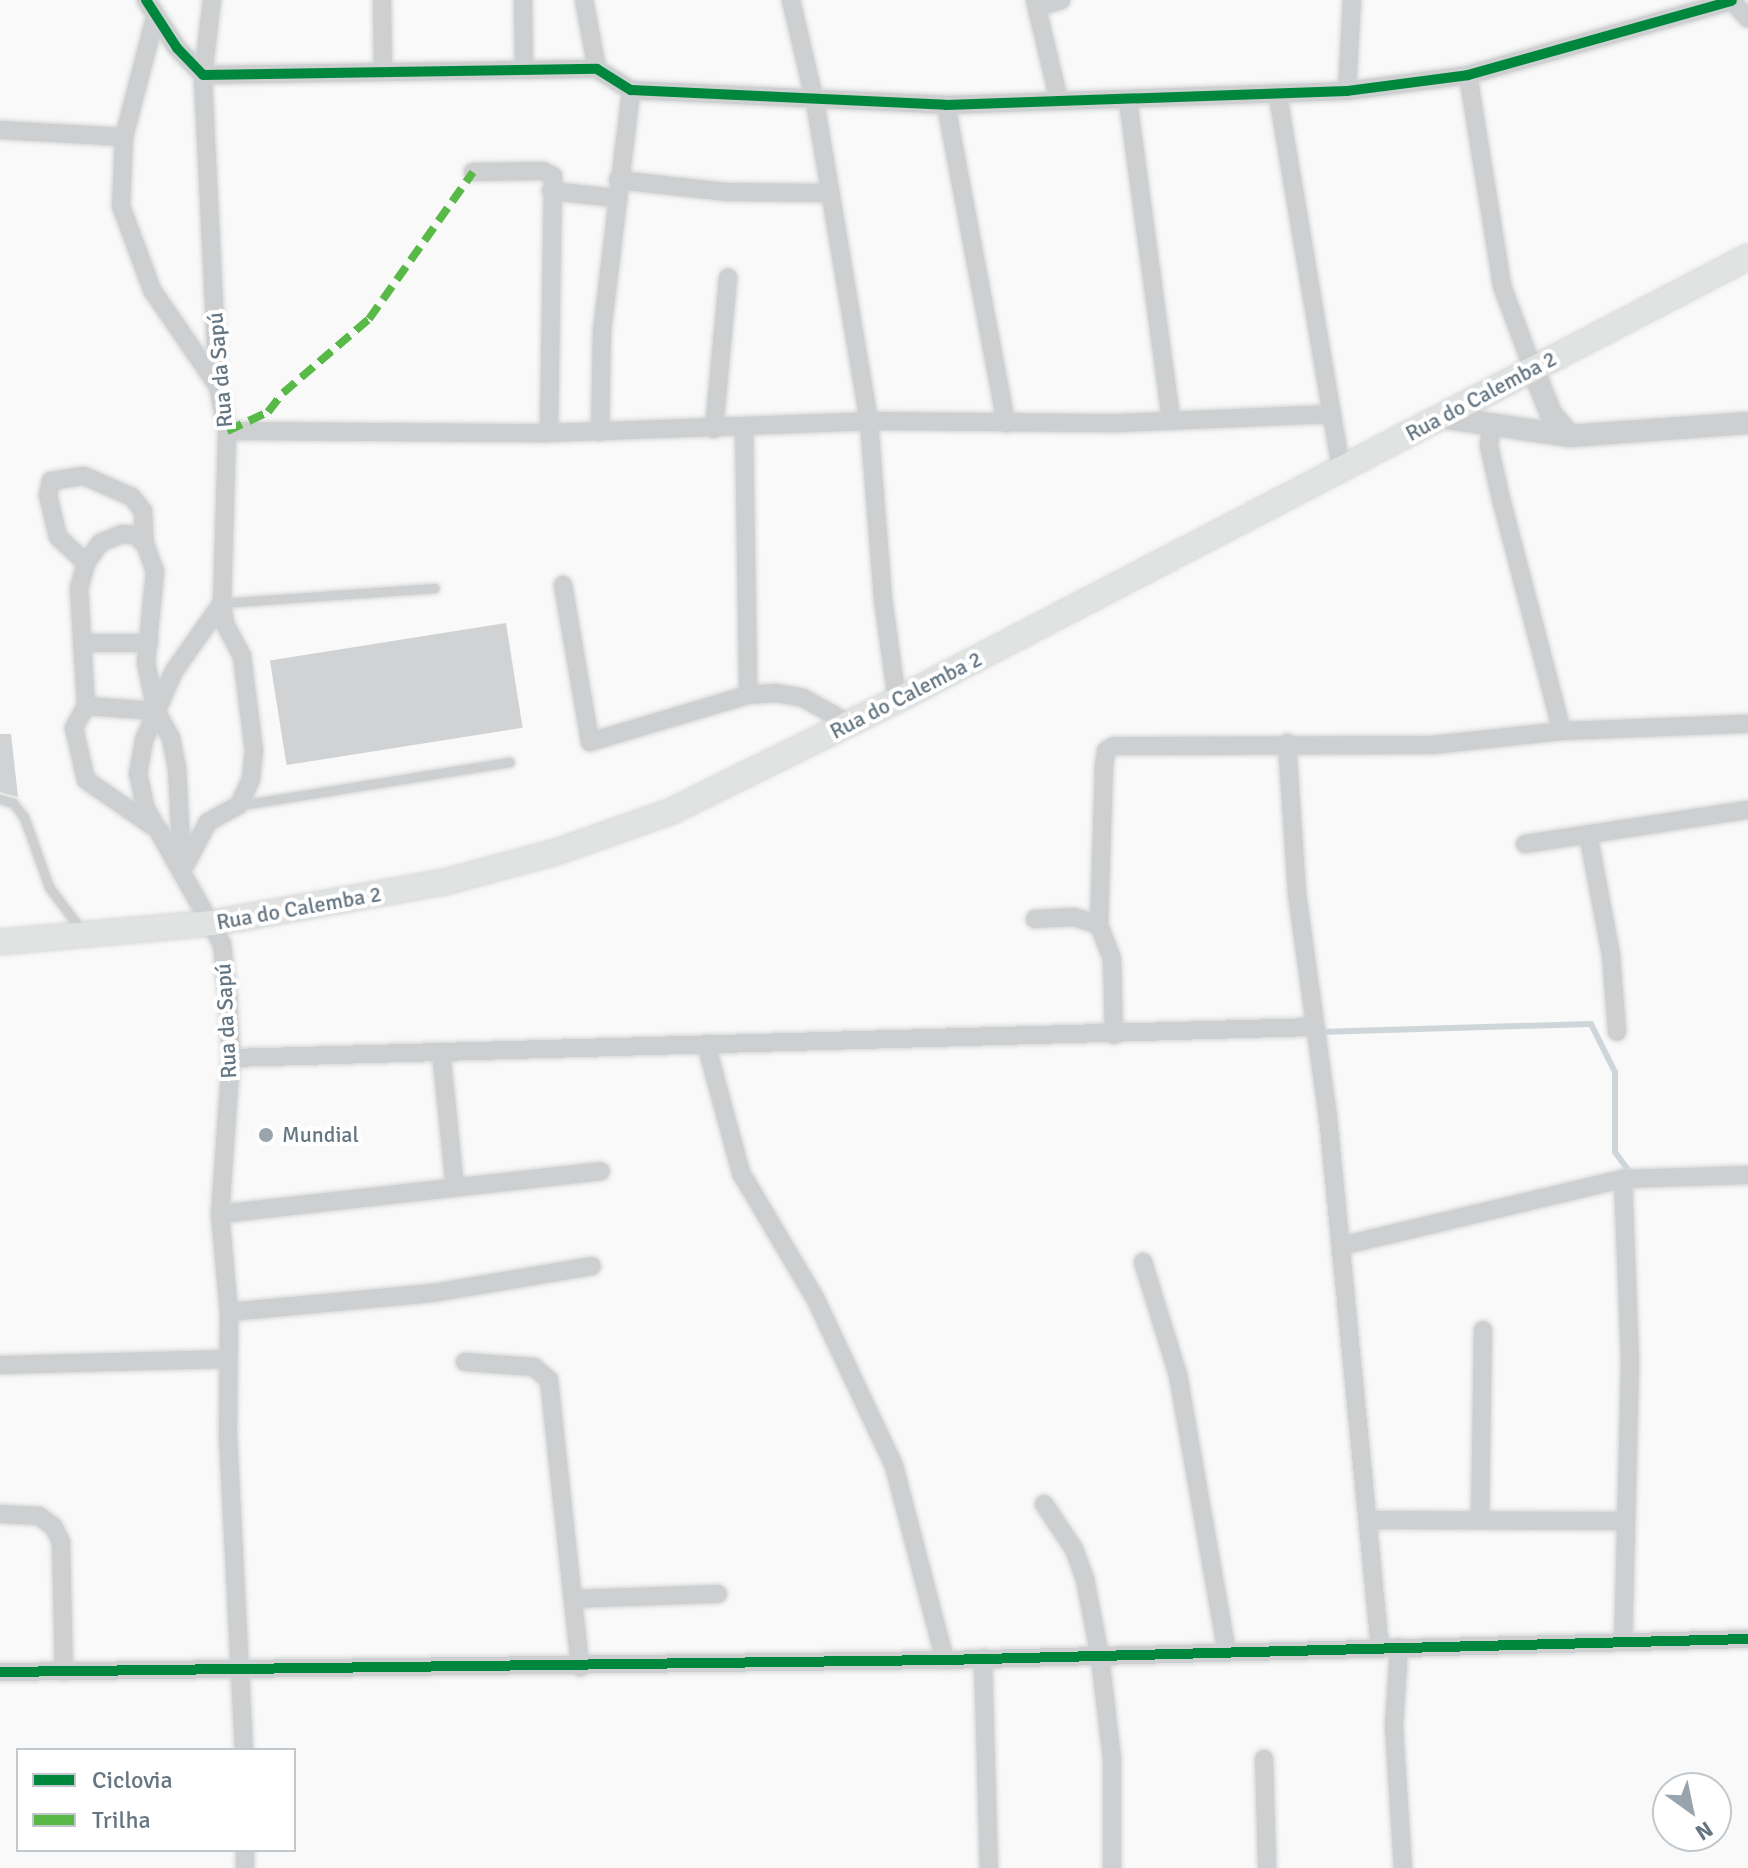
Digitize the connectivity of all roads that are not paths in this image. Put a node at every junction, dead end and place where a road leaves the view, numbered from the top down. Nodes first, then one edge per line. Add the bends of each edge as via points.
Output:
1 (146, 0) edge
2 (212, 0) edge
3 (382, 0) edge
4 (523, 0) edge
5 (584, 0) edge
6 (791, 0) edge
7 (1061, 0) edge
8 (1352, 0) edge
9 (1732, 0) edge
10 (1036, 4) edge
11 (155, 18) junction
12 (1748, 18) edge
13 (524, 68) junction
14 (383, 69) junction
15 (597, 69) junction
16 (203, 75) junction
17 (1468, 75) junction
18 (631, 90) junction
19 (1347, 91) junction
20 (1278, 96) junction
21 (1059, 101) junction
22 (1128, 101) junction
23 (815, 102) junction
24 (946, 105) junction
25 (0, 130) edge
26 (124, 137) junction
27 (473, 172) dead end
28 (616, 189) junction
29 (551, 191) junction
30 (828, 193) junction
31 (1748, 257) edge
32 (728, 278) dead end
33 (1533, 369) junction
34 (218, 386) junction
35 (1332, 414) junction
36 (1441, 417) junction
37 (869, 421) junction
38 (1171, 421) junction
39 (1006, 423) junction
40 (1748, 423) edge
41 (744, 426) junction
42 (1491, 427) junction
43 (714, 429) junction
44 (227, 431) junction
45 (600, 432) junction
46 (549, 433) junction
47 (1570, 436) junction
48 (1341, 469) junction
49 (145, 544) junction
50 (86, 563) junction
51 (563, 585) dead end
52 (434, 588) dead end
53 (222, 603) junction
54 (82, 643) junction
55 (149, 643) junction
56 (748, 695) junction
57 (897, 700) junction
58 (86, 706) junction
59 (156, 711) junction
60 (850, 724) junction
61 (1748, 724) edge
62 (1562, 731) junction
63 (1287, 743) junction
64 (510, 762) dead end
65 (0, 799) edge
66 (239, 805) junction
67 (1748, 810) edge
68 (208, 822) junction
69 (184, 827) junction
70 (161, 831) junction
71 (1588, 834) junction
72 (1525, 844) dead end
73 (182, 871) junction
74 (1035, 919) dead end
75 (212, 923) junction
76 (1099, 925) junction
77 (84, 933) junction
78 (0, 942) edge
79 (1316, 1027) junction
80 (1617, 1032) dead end
81 (1114, 1035) junction
82 (706, 1044) junction
83 (441, 1052) junction
84 (231, 1058) junction
85 (601, 1171) dead end
86 (1748, 1175) edge
87 (1623, 1179) junction
88 (455, 1187) junction
89 (220, 1214) junction
90 (1341, 1246) junction
91 (1143, 1262) dead end
92 (592, 1266) dead end
93 (229, 1312) junction
94 (1483, 1330) dead end
95 (228, 1359) junction
96 (465, 1362) dead end
97 (0, 1365) edge
98 (1044, 1504) dead end
99 (0, 1514) edge
100 (1480, 1517) junction
101 (1368, 1520) junction
102 (1624, 1521) junction
103 (718, 1594) dead end
104 (573, 1599) junction
105 (1748, 1639) edge
106 (1623, 1642) junction
107 (1390, 1648) junction
108 (1227, 1652) junction
109 (1100, 1657) junction
110 (983, 1658) junction
111 (945, 1660) junction
112 (580, 1667) junction
113 (241, 1670) junction
114 (0, 1672) edge
115 (64, 1672) junction
116 (244, 1748) edge
117 (1264, 1759) dead end
118 (989, 1868) edge
119 (1112, 1868) edge
120 (1267, 1868) edge
121 (1403, 1868) edge

1 - 11 street
2 - 16 street, Rua da Sapú
3 - 14 street
4 - 13 street
5 - 15 street
6 - 23 street
7 - 10 street
8 - 19 street
9 - 12 street
9 - 17 street
10 - 21 street
11 - 16 street
11 - 26 street
13 - 14 street
13 - 15 street
14 - 16 street
15 - 18 street
16 - 34 street, Rua da Sapú
17 - 19 street
17 - 33 street via 1502,286
18 - 23 street
18 - 28 street
19 - 20 street
20 - 22 street
20 - 35 street
21 - 22 street
21 - 24 street
22 - 38 street
23 - 24 street
23 - 30 street
24 - 39 street
25 - 26 street
26 - 34 street via 121,206 133,247 152,290
27 - 29 street via 548,172
28 - 29 street
28 - 30 street
28 - 45 street via 602,331
29 - 46 street
30 - 37 street
31 - 33 main road, Rua do Calemba 2
32 - 43 street
33 - 36 main road, Rua do Calemba 2
33 - 47 street via 1551,414
34 - 44 street, Rua da Sapú
35 - 38 street
35 - 48 street
36 - 42 street
36 - 48 main road, Rua do Calemba 2
37 - 39 street
37 - 41 street
37 - 57 street
38 - 39 street
40 - 47 street
41 - 43 street
41 - 56 street
42 - 47 street
42 - 62 street via 1489,446 1497,483
43 - 45 street
44 - 46 street
44 - 53 street, Rua da Sapú
45 - 46 street
48 - 57 main road, Rua do Calemba 2
49 - 50 street via 135,535 122,534 100,543
49 - 50 street via 143,511 132,497 84,476 51,481 48,495 58,537
49 - 55 street via 155,571
50 - 54 street via 79,588
51 - 56 street via 590,742
52 - 53 lane
53 - 59 street, Rua da Sapú via 174,671
53 - 66 street, Rua da Sapú via 225,624 242,656 254,751 251,779
54 - 55 street
54 - 58 street
55 - 59 street via 146,663
56 - 60 street via 803,698
57 - 60 main road, Rua do Calemba 2
58 - 59 street
58 - 70 street via 74,728 86,780
59 - 69 street via 171,738
59 - 70 street, Rua da Sapú via 138,773 145,807
60 - 75 main road, Rua do Calemba 2 via 672,811 559,851 445,882
61 - 62 street
62 - 63 street via 1432,745
63 - 76 street via 1114,746 1106,751
63 - 79 street via 1297,894
64 - 66 lane
65 - 77 lane via 13,803 24,817 49,887
66 - 68 street
67 - 71 street
68 - 69 street
68 - 73 street
69 - 70 street
69 - 73 street
70 - 73 street, Rua da Sapú
71 - 72 street
71 - 80 street via 1611,955
73 - 75 street, Rua da Sapú
74 - 76 street via 1074,917
75 - 77 main road, Rua do Calemba 2
75 - 84 street, Rua da Sapú via 222,944
76 - 81 street via 1112,959
77 - 78 main road, Rua do Calemba 2
79 - 81 street
79 - 90 street
81 - 82 street
82 - 83 street
82 - 111 street via 741,1173 815,1298 894,1466
83 - 84 street
83 - 88 street
84 - 89 street, Rua da Sapú
85 - 88 street
86 - 87 street
87 - 90 street
87 - 102 street via 1630,1335
88 - 89 street
89 - 93 street, Rua da Sapú
90 - 101 street
91 - 108 street via 1178,1375
92 - 93 street via 433,1293
93 - 95 street, Rua da Sapú
94 - 100 street
95 - 97 street
95 - 113 street, Rua da Sapú
96 - 104 street via 534,1367 549,1380
98 - 109 street via 1074,1549 1085,1579
99 - 115 street via 39,1516 53,1526 61,1542
100 - 101 street
100 - 102 street
101 - 107 street
102 - 106 street
103 - 104 street
104 - 112 street
105 - 106 street
106 - 107 street
107 - 108 street
107 - 121 street
108 - 109 street
109 - 110 street
109 - 119 street via 1112,1759
110 - 111 street
110 - 118 street
111 - 112 street
112 - 113 street
113 - 115 street
113 - 116 street, Rua da Sapú
114 - 115 street
117 - 120 street

